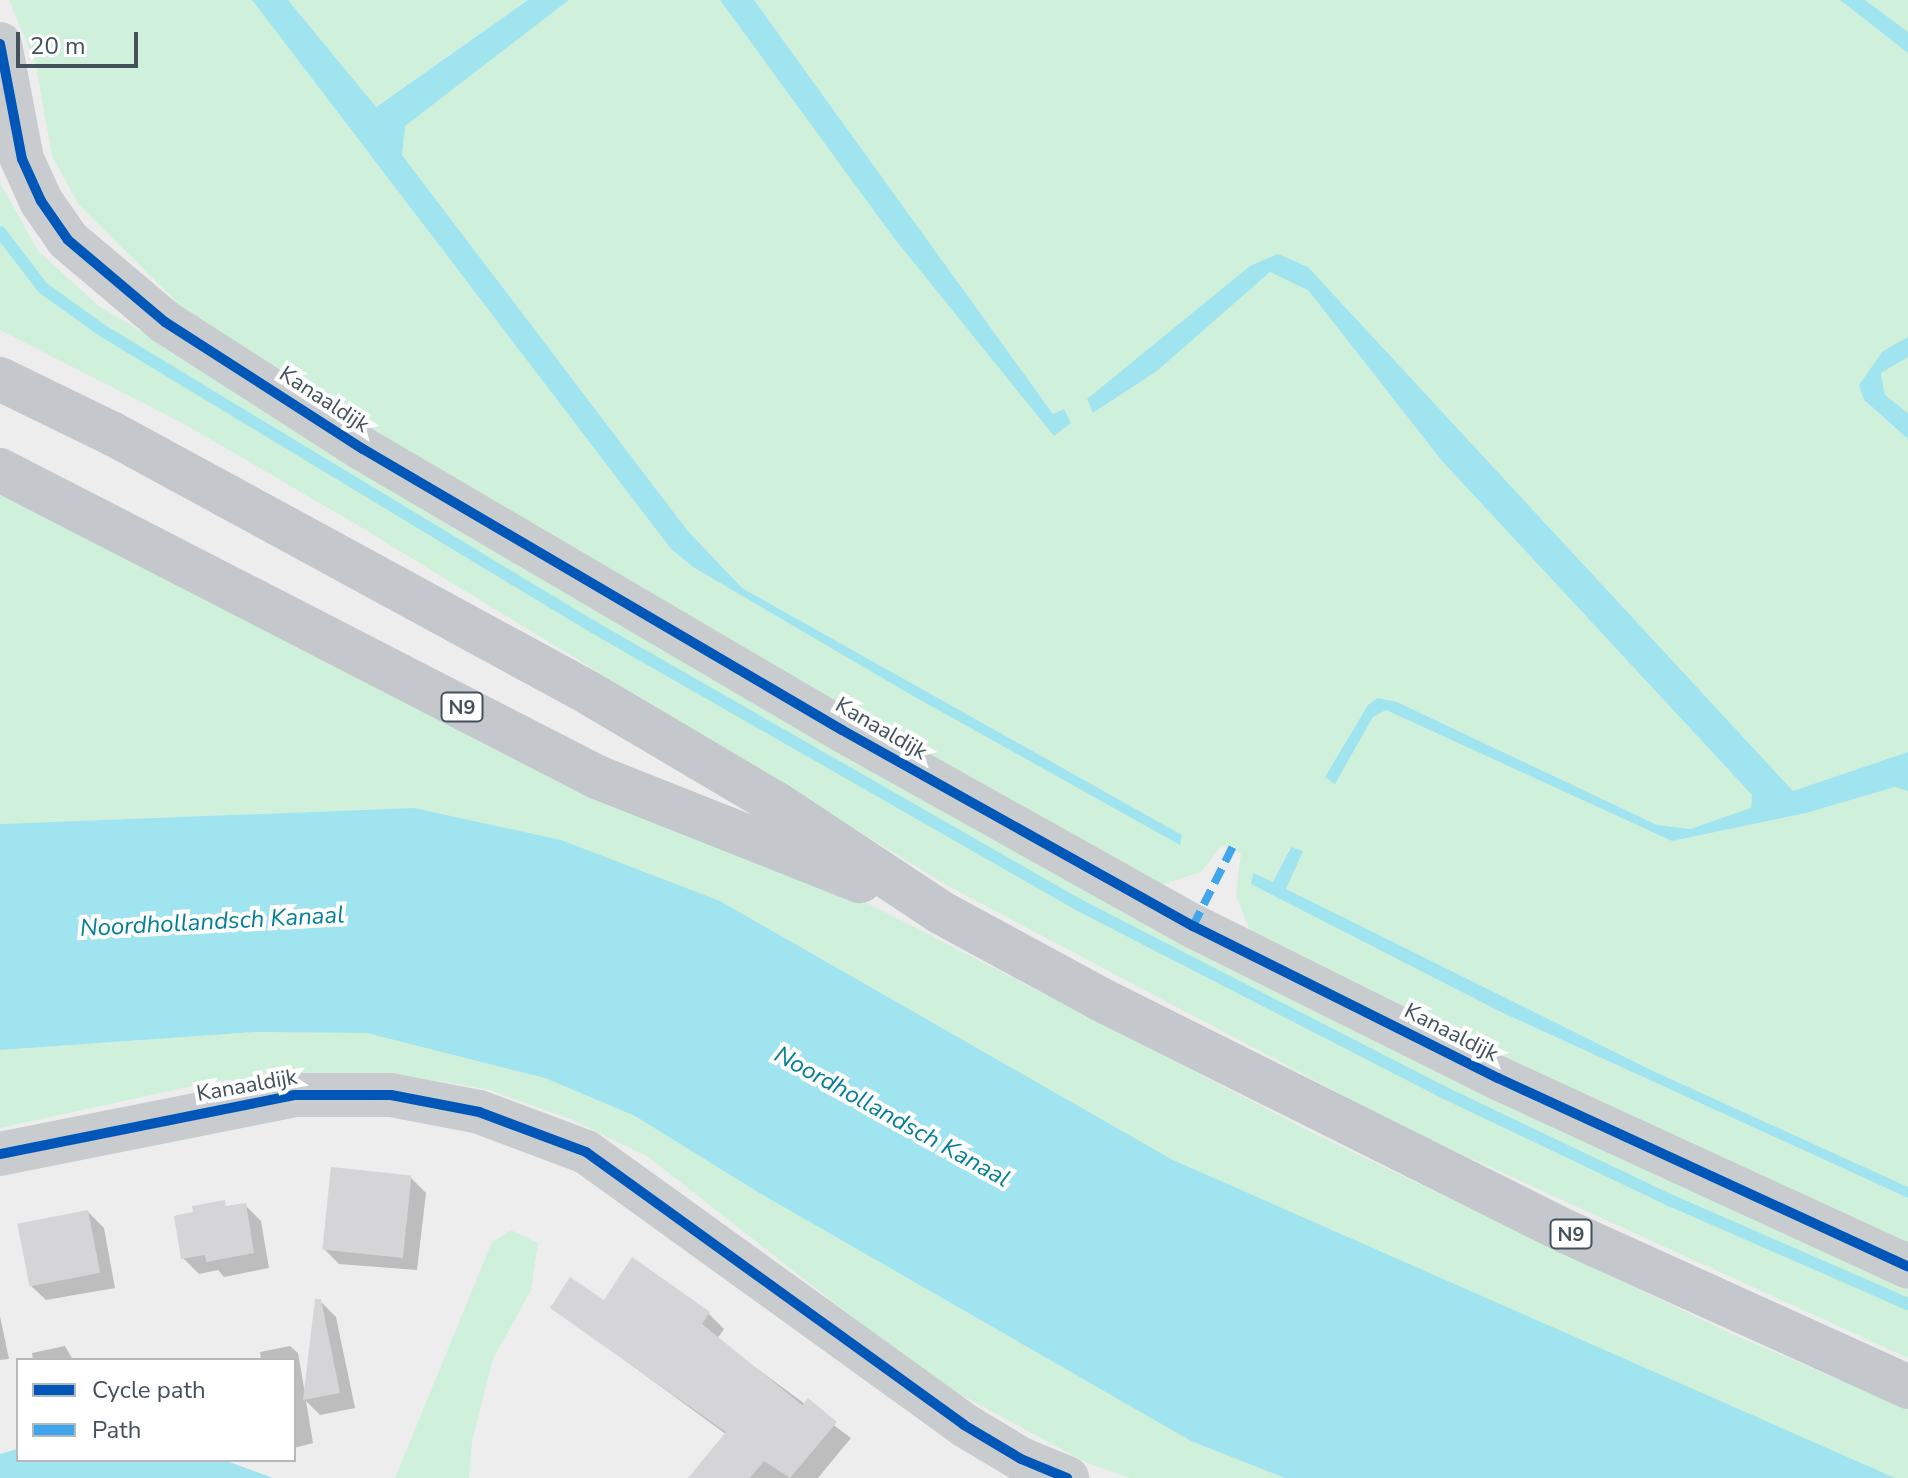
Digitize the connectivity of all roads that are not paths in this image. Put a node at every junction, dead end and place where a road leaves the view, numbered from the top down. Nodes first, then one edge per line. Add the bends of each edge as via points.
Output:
1 (0, 44) edge
2 (0, 379) edge
3 (0, 470) edge
4 (940, 912) junction
5 (0, 1154) edge
6 (1908, 1267) edge
7 (1908, 1387) edge
8 (1067, 1478) edge

1 - 6 street, Kanaaldijk via 22,159 41,201 68,240 165,322 363,449 842,730 1193,926 1512,1085
2 - 4 main road, N9 via 113,434 589,693 777,804
3 - 4 main road, N9 via 597,777
4 - 7 main road, N9 via 1114,1006 1567,1232
5 - 8 street, Kanaaldijk via 294,1095 391,1095 479,1112 586,1152 964,1425 1021,1459

